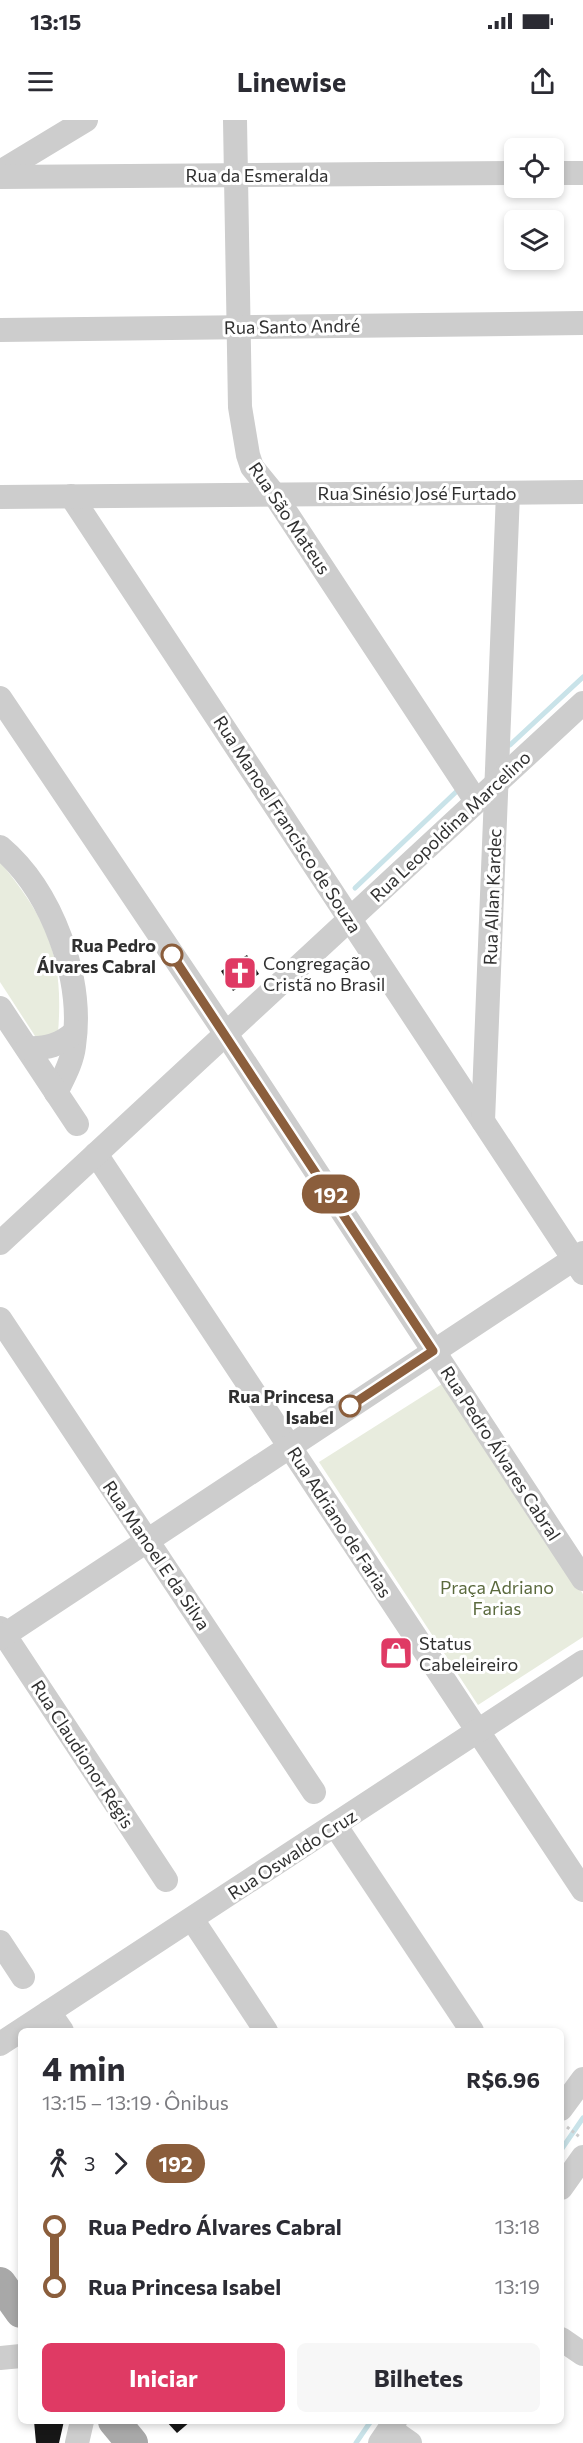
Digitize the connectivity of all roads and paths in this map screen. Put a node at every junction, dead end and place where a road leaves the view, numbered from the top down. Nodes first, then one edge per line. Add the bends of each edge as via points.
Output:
1 (86, 120) edge
2 (235, 120) edge
3 (0, 172) edge
4 (583, 172) edge
5 (504, 173) edge
6 (564, 173) edge
7 (235, 175) junction
8 (0, 177) edge
9 (583, 323) edge
10 (237, 327) junction
11 (0, 330) edge
12 (583, 492) edge
13 (508, 493) junction
14 (274, 494) junction
15 (71, 496) junction
16 (0, 497) edge
17 (0, 698) edge
18 (583, 703) edge
19 (496, 784) junction
20 (476, 801) junction
21 (0, 847) edge
22 (350, 918) junction
23 (0, 1008) edge
24 (75, 1032) junction
25 (226, 1034) junction
26 (27, 1048) junction
27 (56, 1093) junction
28 (483, 1121) junction
29 (77, 1124) dead end
30 (96, 1154) junction
31 (0, 1243) edge
32 (580, 1262) edge
33 (0, 1319) edge
34 (433, 1351) junction
35 (290, 1446) junction
36 (148, 1542) junction
37 (583, 1579) edge
38 (2, 1634) edge
39 (583, 1662) edge
40 (478, 1731) junction
41 (314, 1792) dead end
42 (335, 1825) junction
43 (166, 1880) dead end
44 (583, 1890) edge
45 (192, 1919) junction
46 (0, 1942) edge
47 (23, 1977) dead end
48 (56, 2022) edge
49 (41, 2028) edge
50 (264, 2028) edge
51 (470, 2028) edge
52 (18, 2037) edge
53 (0, 2044) edge
54 (583, 2079) edge
55 (564, 2105) edge
56 (564, 2124) edge
57 (583, 2139) edge
58 (583, 2157) edge
59 (564, 2184) edge
60 (0, 2283) edge
61 (18, 2308) edge
62 (564, 2341) edge
63 (583, 2354) edge
64 (18, 2356) edge
65 (0, 2358) edge
66 (81, 2424) edge
67 (116, 2424) edge
68 (388, 2431) edge
69 (77, 2443) edge
70 (132, 2443) edge
71 (410, 2443) edge

1 - 3 street
2 - 7 street, Rua São Mateus
4 - 6 street
5 - 7 street, Rua da Esmeralda
7 - 8 street, Rua da Esmeralda
7 - 10 street, Rua São Mateus
9 - 10 street, Rua Santo André
10 - 11 street, Rua Santo André
10 - 14 street, Rua São Mateus via 240,407 248,454 257,475
12 - 13 street, Rua Sinésio José Furtado
13 - 14 street, Rua Sinésio José Furtado
13 - 19 street, Rua Allan Kardec
14 - 15 street, Rua Sinésio José Furtado
14 - 20 street, Rua São Mateus
15 - 16 street, Rua Sinésio José Furtado
15 - 22 street, Rua Manoel Francisco de Souza
17 - 25 street, Rua Pedro Álvares Cabral
18 - 19 street, Rua Leopoldina Marcelino
19 - 20 street, Rua Leopoldina Marcelino
19 - 28 street, Rua Allan Kardec
20 - 22 street, Rua Leopoldina Marcelino
21 - 24 street via 33,885 55,924 72,978
22 - 25 street, Rua Leopoldina Marcelino
22 - 28 street, Rua Manoel Francisco de Souza
23 - 26 street
24 - 26 street via 57,1045
24 - 27 street via 71,1060
25 - 30 street, Rua Leopoldina Marcelino
25 - 34 street, Rua Pedro Álvares Cabral
26 - 27 street
27 - 29 street
28 - 32 street, Rua Manoel Francisco de Souza
30 - 31 street, Rua Leopoldina Marcelino
30 - 35 street, Rua Adriano de Farias
32 - 34 street
33 - 36 street, Rua Manoel E da Silva
34 - 35 street
34 - 37 street, Rua Pedro Álvares Cabral
35 - 36 street
35 - 40 street, Rua Adriano de Farias
36 - 38 street
36 - 41 street, Rua Manoel E da Silva
38 - 43 street, Rua Claudionor Régis
39 - 40 street, Rua Oswaldo Cruz
40 - 42 street, Rua Oswaldo Cruz
40 - 44 street, Rua Adriano de Farias
42 - 45 street, Rua Oswaldo Cruz
42 - 51 street
45 - 48 street, Rua Oswaldo Cruz
45 - 50 street
46 - 47 street
48 - 49 street, Rua Oswaldo Cruz
52 - 53 street, Rua Oswaldo Cruz
54 - 55 street
56 - 57 path
58 - 59 street
60 - 61 main road
62 - 63 street
64 - 65 street
66 - 69 street
67 - 70 main road
68 - 71 street

